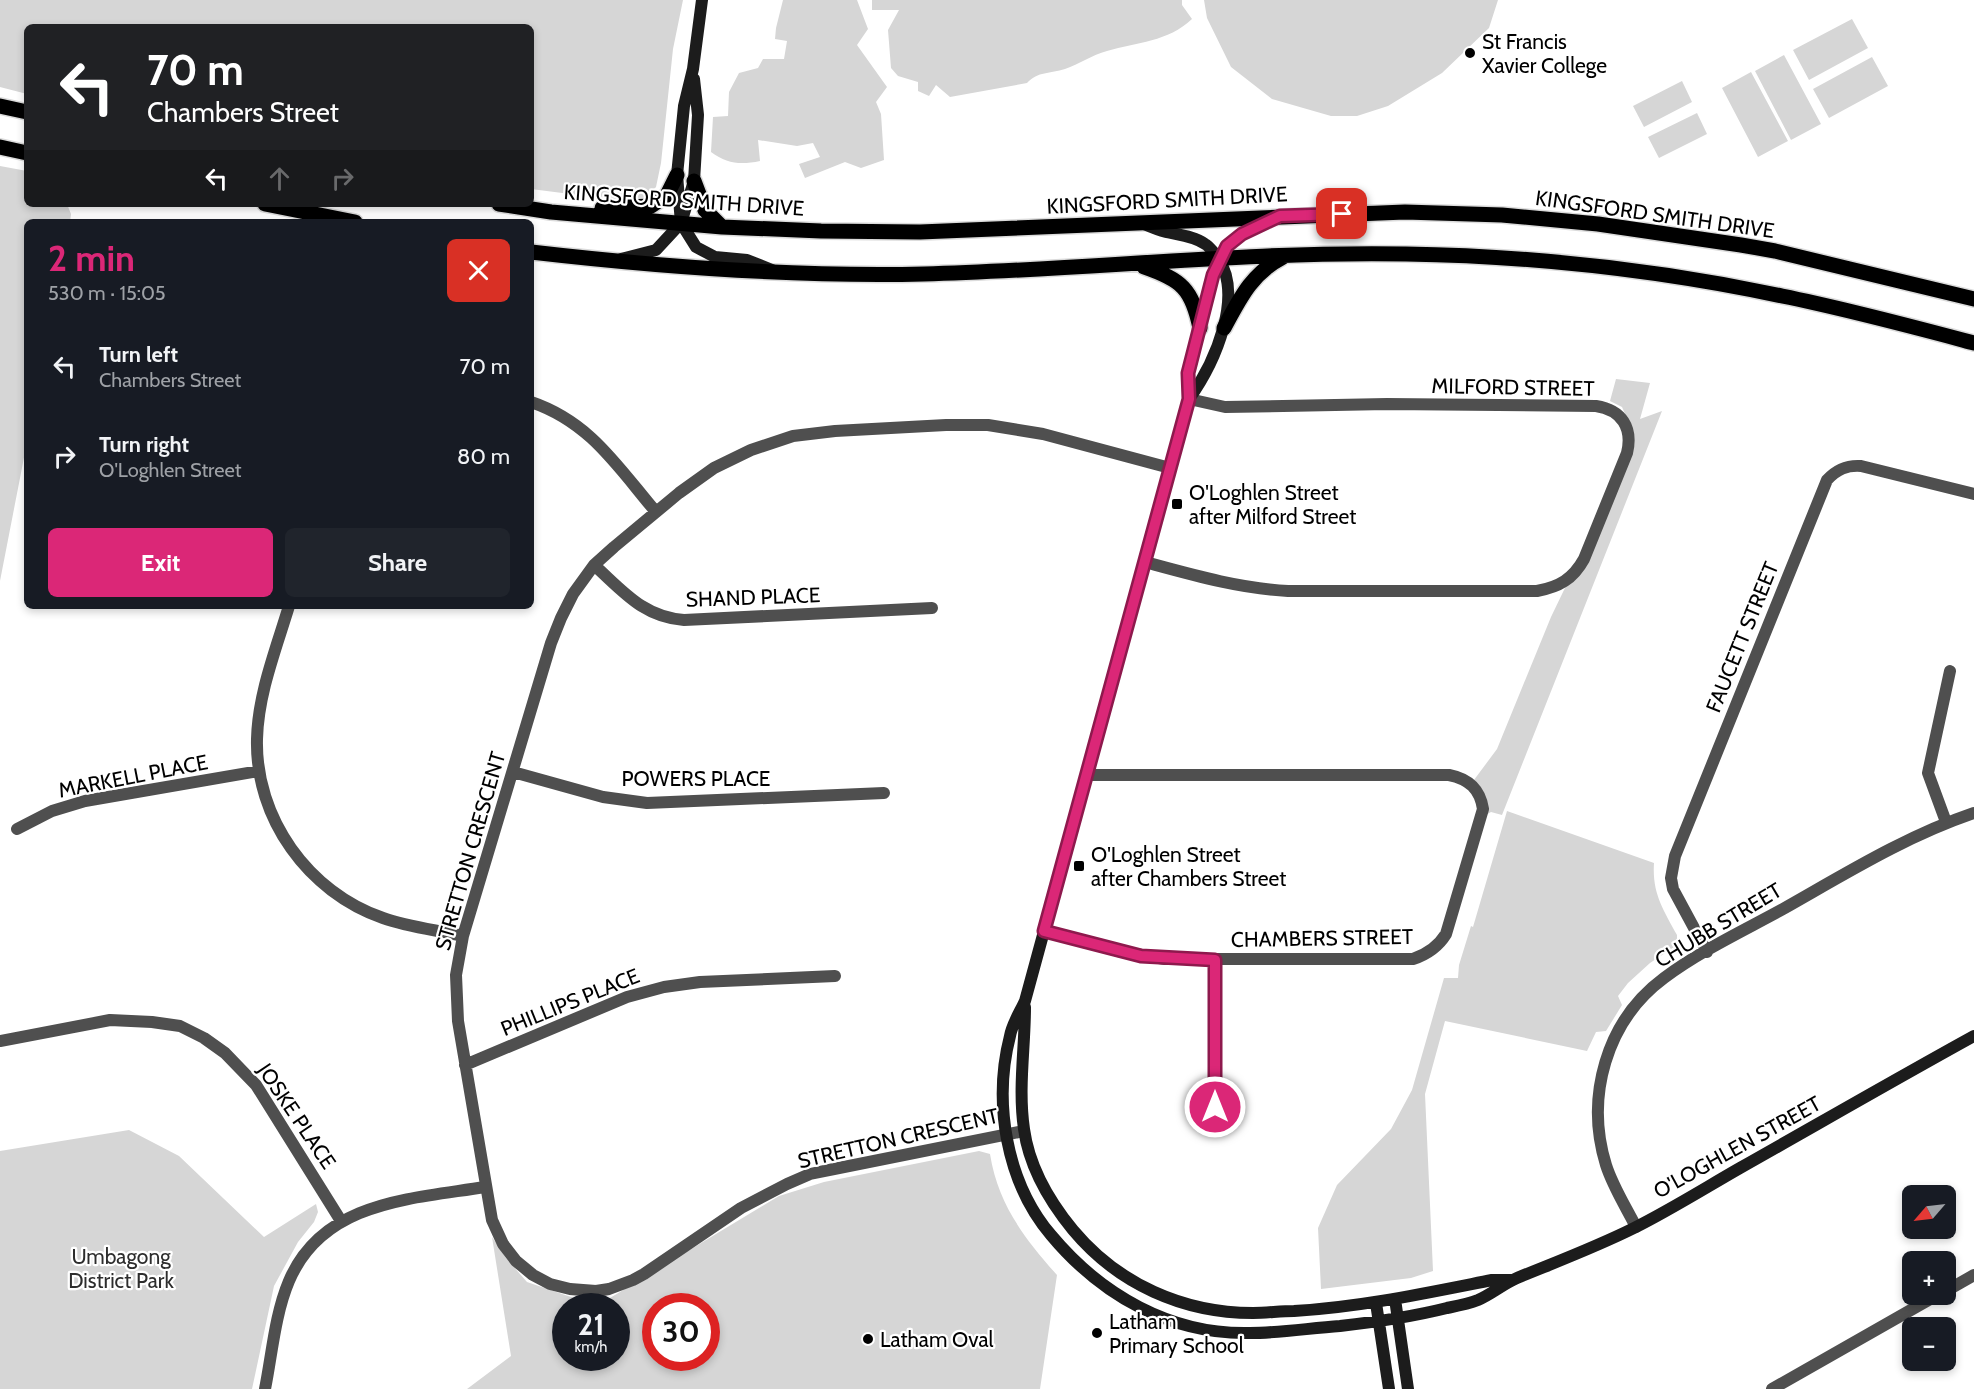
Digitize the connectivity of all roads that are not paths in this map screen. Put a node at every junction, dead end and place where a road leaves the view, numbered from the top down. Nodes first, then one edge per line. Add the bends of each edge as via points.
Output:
1 (701, 6) edge
2 (693, 69) junction
3 (0, 147) edge
4 (0, 153) edge
5 (24, 153) edge
6 (24, 153) edge
7 (677, 176) junction
8 (694, 181) junction
9 (280, 207) edge
10 (518, 207) edge
11 (551, 212) junction
12 (1280, 216) junction
13 (340, 219) edge
14 (1140, 222) junction
15 (681, 223) junction
16 (722, 227) junction
17 (534, 252) edge
18 (1286, 255) junction
19 (1219, 260) junction
20 (612, 261) junction
21 (1135, 264) junction
22 (776, 272) junction
23 (1974, 299) edge
24 (1200, 328) junction
25 (1224, 328) junction
26 (1974, 343) edge
27 (1189, 399) junction
28 (534, 403) edge
29 (1170, 468) junction
30 (1974, 494) edge
31 (656, 512) junction
32 (1145, 562) junction
33 (594, 565) junction
34 (932, 608) dead end
35 (288, 609) edge
36 (1950, 671) dead end
37 (259, 771) junction
38 (513, 772) junction
39 (1086, 775) junction
40 (884, 793) dead end
41 (1974, 813) edge
42 (1946, 822) junction
43 (17, 829) dead end
44 (1044, 931) junction
45 (463, 936) junction
46 (1707, 952) junction
47 (1215, 960) junction
48 (835, 975) dead end
49 (1024, 1000) junction
50 (1974, 1036) edge
51 (0, 1041) edge
52 (465, 1065) junction
53 (1215, 1107) dead end
54 (1024, 1131) junction
55 (1006, 1134) junction
56 (485, 1187) junction
57 (341, 1221) junction
58 (1636, 1227) junction
59 (1974, 1275) edge
60 (1512, 1280) junction
61 (1956, 1285) edge
62 (1395, 1299) junction
63 (1376, 1303) junction
64 (1920, 1305) edge
65 (1397, 1319) junction
66 (1378, 1322) junction
67 (265, 1389) edge
68 (1389, 1389) edge
69 (1408, 1389) edge
70 (1772, 1389) edge

1 - 2 street
2 - 7 street via 684,106
2 - 8 street via 699,115
3 - 5 main road
4 - 6 street
7 - 11 main road via 667,195 651,206
7 - 15 street
8 - 15 street
8 - 16 main road via 705,210
9 - 13 main road
10 - 11 main road, KINGSFORD SMITH DRIVE
11 - 15 main road, KINGSFORD SMITH DRIVE
12 - 14 main road, KINGSFORD SMITH DRIVE
12 - 19 street, O'LOGHLEN STREET via 1242,234 1227,246
12 - 23 main road, KINGSFORD SMITH DRIVE via 1405,212 1502,215 1598,224 1741,245
14 - 16 main road, KINGSFORD SMITH DRIVE via 920,232
14 - 19 street via 1206,244
15 - 16 main road, KINGSFORD SMITH DRIVE
15 - 20 street via 656,250
15 - 22 street via 696,247 715,257 747,260
17 - 20 main road
18 - 19 main road
18 - 25 main road via 1253,279
18 - 26 main road via 1405,254 1592,266 1733,287
19 - 21 main road
19 - 24 street, O'LOGHLEN STREET
19 - 25 street, O'LOGHLEN STREET via 1229,299
20 - 22 main road
21 - 22 main road via 923,274
21 - 24 main road via 1164,274 1182,286 1195,306
24 - 27 street, O'LOGHLEN STREET via 1188,373
25 - 27 street, O'LOGHLEN STREET via 1203,380
27 - 29 street, O'LOGHLEN STREET
27 - 32 street, MILFORD STREET via 1225,407 1596,406 1616,413 1624,421 1630,441 1584,559 1572,577 1553,588 1264,590
28 - 31 street via 552,409 593,438
29 - 31 street, STRETTON CRESCENT via 1043,434 988,425 835,431 793,436 732,458
29 - 32 street, O'LOGHLEN STREET
30 - 46 street, FAUCETT STREET via 1861,465 1842,468 1827,480 1675,856 1671,878 1674,889
31 - 33 street, STRETTON CRESCENT
32 - 39 street, O'LOGHLEN STREET
33 - 34 street, SHAND PLACE via 636,603 671,620
33 - 38 street, STRETTON CRESCENT via 561,618
35 - 37 street via 262,698 257,739
36 - 42 street via 1928,773
37 - 43 street, MARKELL PLACE via 85,801 52,811
37 - 45 street via 268,807 280,832 310,872 327,886 382,918
38 - 40 street, POWERS PLACE via 603,797 647,803
38 - 45 street, STRETTON CRESCENT
39 - 44 street, O'LOGHLEN STREET
39 - 47 street, CHAMBERS STREET via 1449,776 1461,778 1477,791 1483,809 1481,818 1450,923 1441,943 1432,950 1402,960
41 - 42 street, CHUBB STREET
42 - 46 street, CHUBB STREET via 1872,858
44 - 47 street, CHAMBERS STREET via 1141,956
44 - 49 street, O'LOGHLEN STREET
45 - 52 street, STRETTON CRESCENT via 456,975
46 - 58 street, CHUBB STREET via 1647,992 1626,1016 1602,1074 1598,1103 1601,1146 1607,1168
47 - 53 street
48 - 52 street, PHILLIPS PLACE via 663,987 627,997
49 - 54 street, O'LOGHLEN STREET via 1020,1082
49 - 55 street, O'LOGHLEN STREET via 1010,1034 1002,1085
50 - 58 street, O'LOGHLEN STREET
51 - 57 street, JOSKE PLACE via 110,1020 180,1026 204,1038 256,1085
52 - 56 street, STRETTON CRESCENT
54 - 55 street, STRETTON CRESCENT
54 - 63 street, O'LOGHLEN STREET via 1035,1167 1063,1217 1106,1263 1140,1286 1198,1308 1226,1312 1327,1309
55 - 56 street, STRETTON CRESCENT via 795,1180 741,1208 633,1280 596,1291 550,1284 516,1261 502,1244
55 - 66 street, O'LOGHLEN STREET via 1025,1196 1045,1228 1070,1258 1126,1300 1177,1324 1203,1330 1250,1334
56 - 57 street via 376,1206
57 - 67 street via 304,1255 289,1281
58 - 60 street, O'LOGHLEN STREET via 1576,1256
59 - 61 street
60 - 62 street, O'LOGHLEN STREET via 1492,1280
60 - 65 street, O'LOGHLEN STREET via 1476,1301
62 - 63 street, O'LOGHLEN STREET
62 - 65 street
63 - 66 street
64 - 70 street
65 - 66 street, O'LOGHLEN STREET
65 - 69 street
66 - 68 street

